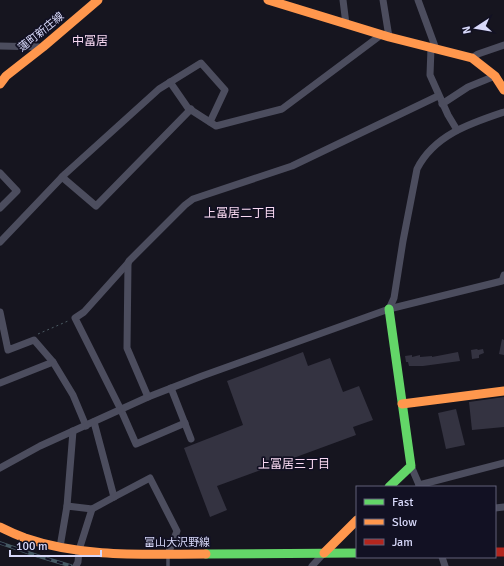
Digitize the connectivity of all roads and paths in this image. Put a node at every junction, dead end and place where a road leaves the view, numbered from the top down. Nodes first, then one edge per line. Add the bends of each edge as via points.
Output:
1 (98, 0) edge
2 (268, 0) edge
3 (343, 0) edge
4 (382, 0) edge
5 (418, 0) edge
6 (346, 24) junction
7 (385, 36) junction
8 (504, 45) edge
9 (0, 46) edge
10 (43, 47) junction
11 (434, 48) junction
12 (472, 58) junction
13 (495, 76) junction
14 (170, 82) junction
15 (0, 84) edge
16 (504, 90) edge
17 (438, 96) junction
18 (442, 104) junction
19 (191, 109) junction
20 (504, 112) edge
21 (210, 122) junction
22 (457, 130) junction
23 (0, 173) edge
24 (62, 177) junction
25 (0, 208) edge
26 (0, 242) edge
27 (128, 263) junction
28 (504, 275) edge
29 (389, 308) junction
30 (0, 312) edge
31 (75, 318) junction
32 (34, 340) junction
33 (53, 362) junction
34 (0, 382) edge
35 (171, 388) junction
36 (504, 391) edge
37 (148, 397) junction
38 (402, 404) junction
39 (121, 410) junction
40 (94, 422) junction
41 (185, 423) junction
42 (86, 426) junction
43 (73, 431) junction
44 (191, 439) dead end
45 (504, 463) edge
46 (411, 466) junction
47 (0, 468) edge
48 (390, 486) edge
49 (420, 486) edge
50 (114, 497) junction
51 (67, 506) junction
52 (92, 510) junction
53 (356, 521) edge
54 (0, 528) edge
55 (60, 547) junction
56 (79, 550) junction
57 (324, 553) junction
58 (356, 553) edge
59 (168, 554) junction
60 (76, 566) edge
61 (168, 566) edge
62 (312, 566) edge

1 - 10 street, 蓮町新庄線
2 - 6 street
3 - 6 street
4 - 7 street
5 - 11 street
6 - 7 street
7 - 11 street
7 - 21 street via 282,109 216,126
8 - 12 street
9 - 10 street
10 - 15 street, 蓮町新庄線 via 6,76
11 - 12 street
11 - 17 street via 430,75
12 - 13 street
13 - 16 street
13 - 18 street via 468,87
14 - 19 street
14 - 21 street via 201,63 225,90
14 - 24 street via 159,89
17 - 18 street
17 - 27 street via 292,166 193,199
18 - 22 street
19 - 21 street
19 - 24 street via 96,206
20 - 22 street
22 - 29 street via 436,145 417,169 394,298
23 - 25 street via 17,191
24 - 26 street
27 - 31 street via 84,312
27 - 37 street via 127,348
28 - 29 street via 502,281
29 - 35 street
29 - 38 street
30 - 32 street via 8,350
31 - 32 path via 35,336
31 - 39 street
32 - 33 street
33 - 34 street
33 - 42 street via 73,394
35 - 37 street
35 - 41 street
36 - 38 street
37 - 39 street
38 - 46 street
39 - 40 street
39 - 41 street via 136,444
40 - 42 street
40 - 50 street
41 - 44 street
42 - 43 street
43 - 47 street
43 - 51 street
45 - 49 street
46 - 48 street
46 - 49 street
50 - 52 street
50 - 59 street via 150,478 177,531
51 - 52 street
51 - 55 street
52 - 56 street
53 - 57 street
54 - 55 street, 富山大沢野線
55 - 56 street, 富山大沢野線
56 - 59 street, 富山大沢野線
56 - 60 street
57 - 58 street, 富山大沢野線
57 - 59 street, 富山大沢野線
57 - 62 street
59 - 61 lane

